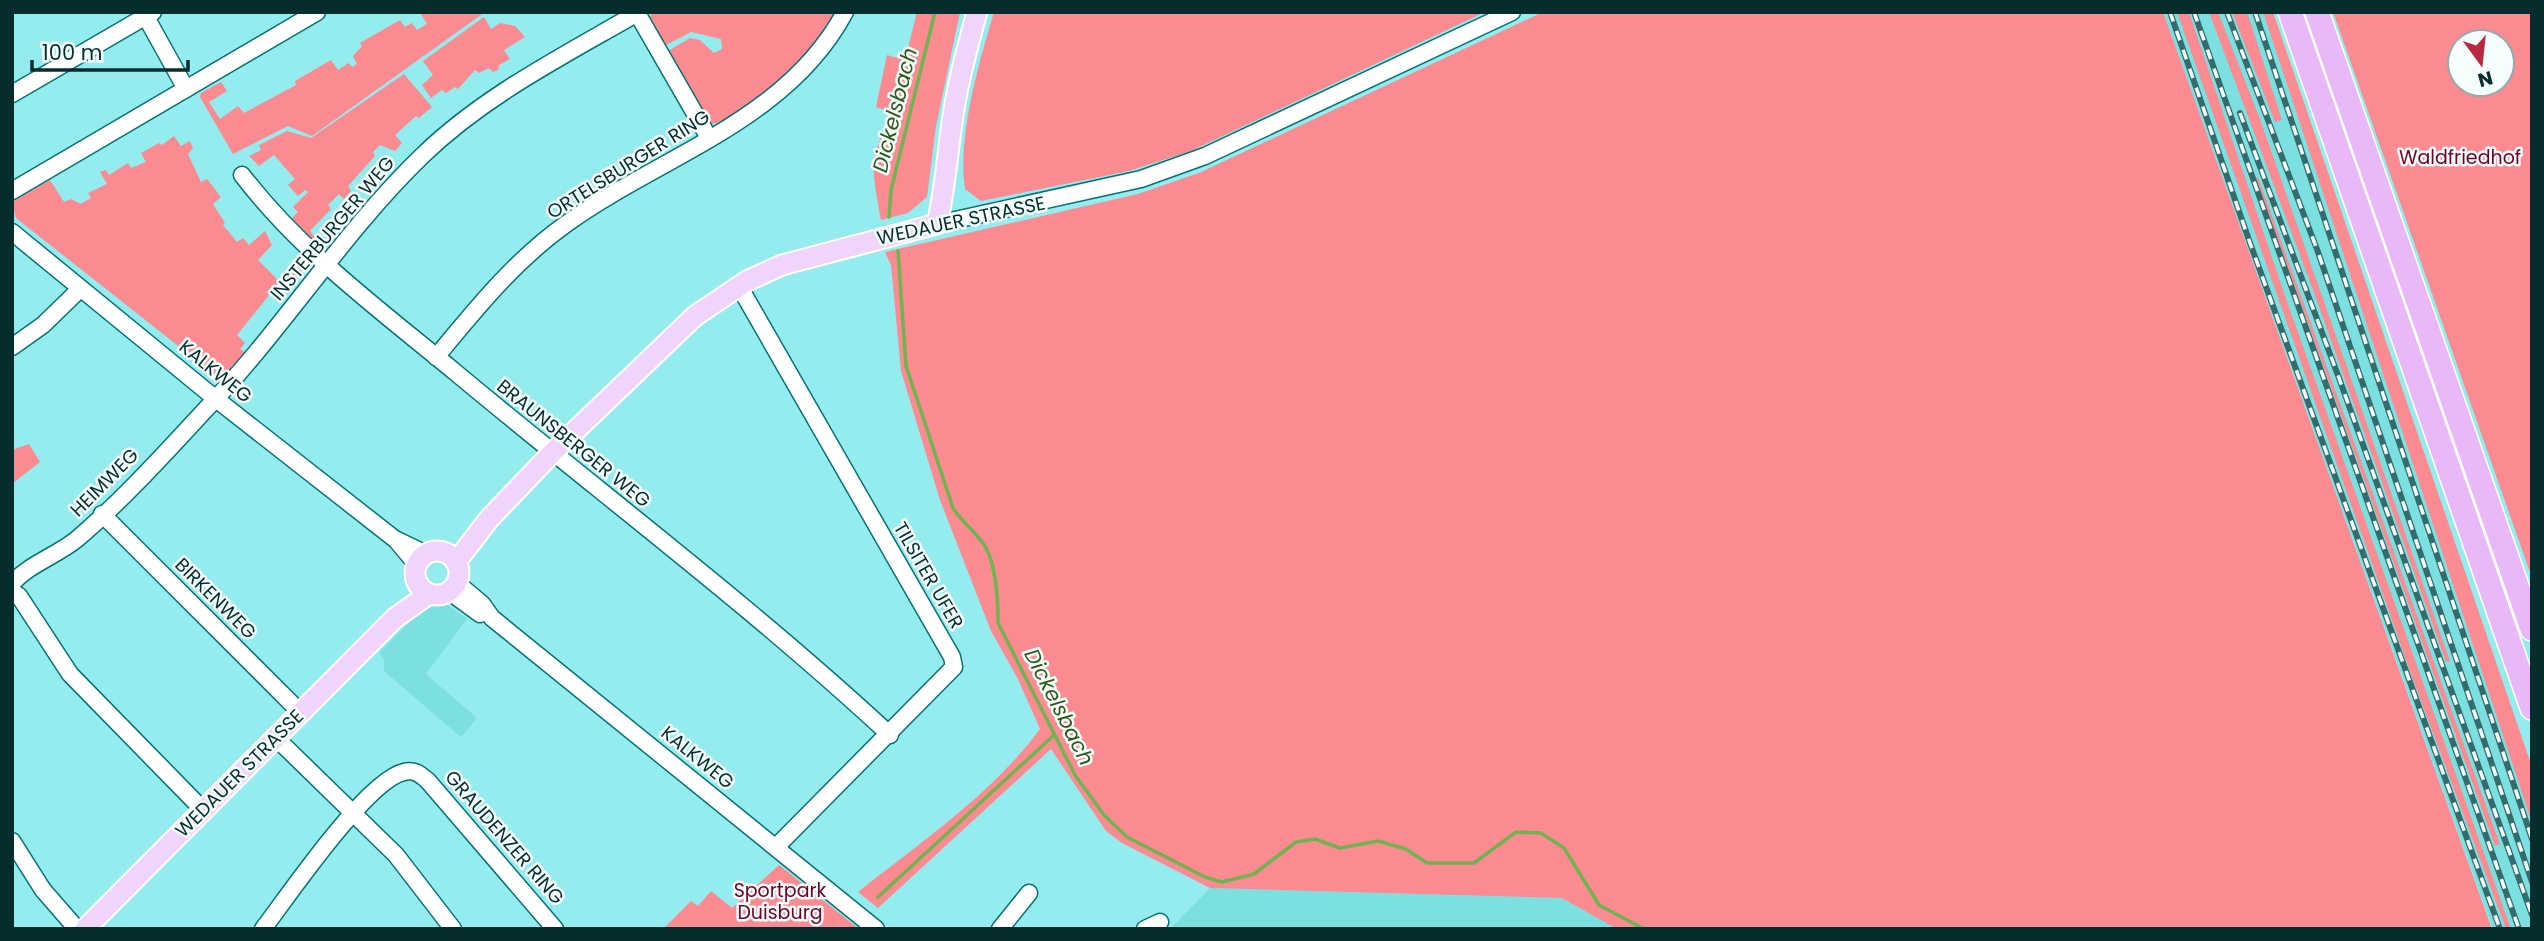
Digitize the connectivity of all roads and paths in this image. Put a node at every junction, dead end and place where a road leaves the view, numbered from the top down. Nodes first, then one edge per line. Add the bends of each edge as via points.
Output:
1 (317, 12) edge
2 (845, 12) edge
3 (977, 12) edge
4 (1512, 12) edge
5 (2290, 12) edge
6 (2317, 12) edge
7 (638, 13) edge
8 (149, 14) edge
9 (186, 89) junction
10 (12, 94) edge
11 (709, 138) junction
12 (242, 174) dead end
13 (12, 191) edge
14 (937, 224) junction
15 (12, 232) edge
16 (326, 265) junction
17 (739, 286) junction
18 (80, 289) junction
19 (12, 347) edge
20 (436, 357) junction
21 (216, 399) junction
22 (552, 453) junction
23 (102, 514) junction
24 (452, 558) junction
25 (422, 574) junction
26 (12, 584) edge
27 (453, 587) junction
28 (12, 591) edge
29 (2532, 629) edge
30 (2532, 708) edge
31 (300, 712) junction
32 (890, 735) junction
33 (275, 737) junction
34 (203, 810) junction
35 (354, 812) junction
36 (12, 841) edge
37 (776, 847) junction
38 (1029, 893) dead end
39 (77, 929) edge
40 (85, 929) edge
41 (263, 929) edge
42 (453, 929) edge
43 (555, 929) edge
44 (876, 929) edge
45 (1000, 929) edge

1 - 9 street
2 - 11 street, ORTELSBURGER RING via 833,36 797,77 773,98
3 - 14 main road via 963,62
4 - 14 street, WEDAUER STRASSE via 1205,156 1141,179
5 - 30 highway
6 - 29 highway
7 - 11 street
7 - 16 street, INSTERBURGER WEG via 501,93 467,118 381,198
8 - 9 street
8 - 10 street
9 - 13 street
11 - 20 street, ORTELSBURGER RING via 594,206 541,244 483,300
12 - 16 street, BRAUNSBERGER WEG
14 - 17 main road, WEDAUER STRASSE via 782,265
15 - 18 street, KALKWEG
16 - 20 street, BRAUNSBERGER WEG
16 - 21 street, INSTERBURGER WEG
17 - 22 main road, WEDAUER STRASSE via 661,346
17 - 32 street, TILSITER UFER via 952,657 952,673
18 - 19 street
18 - 21 street, KALKWEG
20 - 22 street, BRAUNSBERGER WEG
21 - 23 street, HEIMWEG
21 - 25 street, KALKWEG via 396,540 406,542
22 - 24 main road, WEDAUER STRASSE
22 - 32 street, BRAUNSBERGER WEG via 794,648
23 - 26 street, HEIMWEG via 78,538
23 - 31 street, BIRKENWEG
24 - 25 main road via 436,551
24 - 27 main road via 459,572
25 - 27 main road via 439,595
25 - 31 main road, WEDAUER STRASSE via 398,605 395,618
27 - 37 street, KALKWEG via 479,614 492,618
28 - 34 street via 70,674
31 - 33 main road, WEDAUER STRASSE
32 - 37 street, TILSITER UFER
33 - 34 main road, WEDAUER STRASSE
33 - 35 street
34 - 40 main road, WEDAUER STRASSE
35 - 41 street
35 - 42 street via 396,855
35 - 43 street, GRAUDENZER RING via 390,778 405,771 417,772
36 - 39 street via 43,890
37 - 44 street, KALKWEG
38 - 45 street

